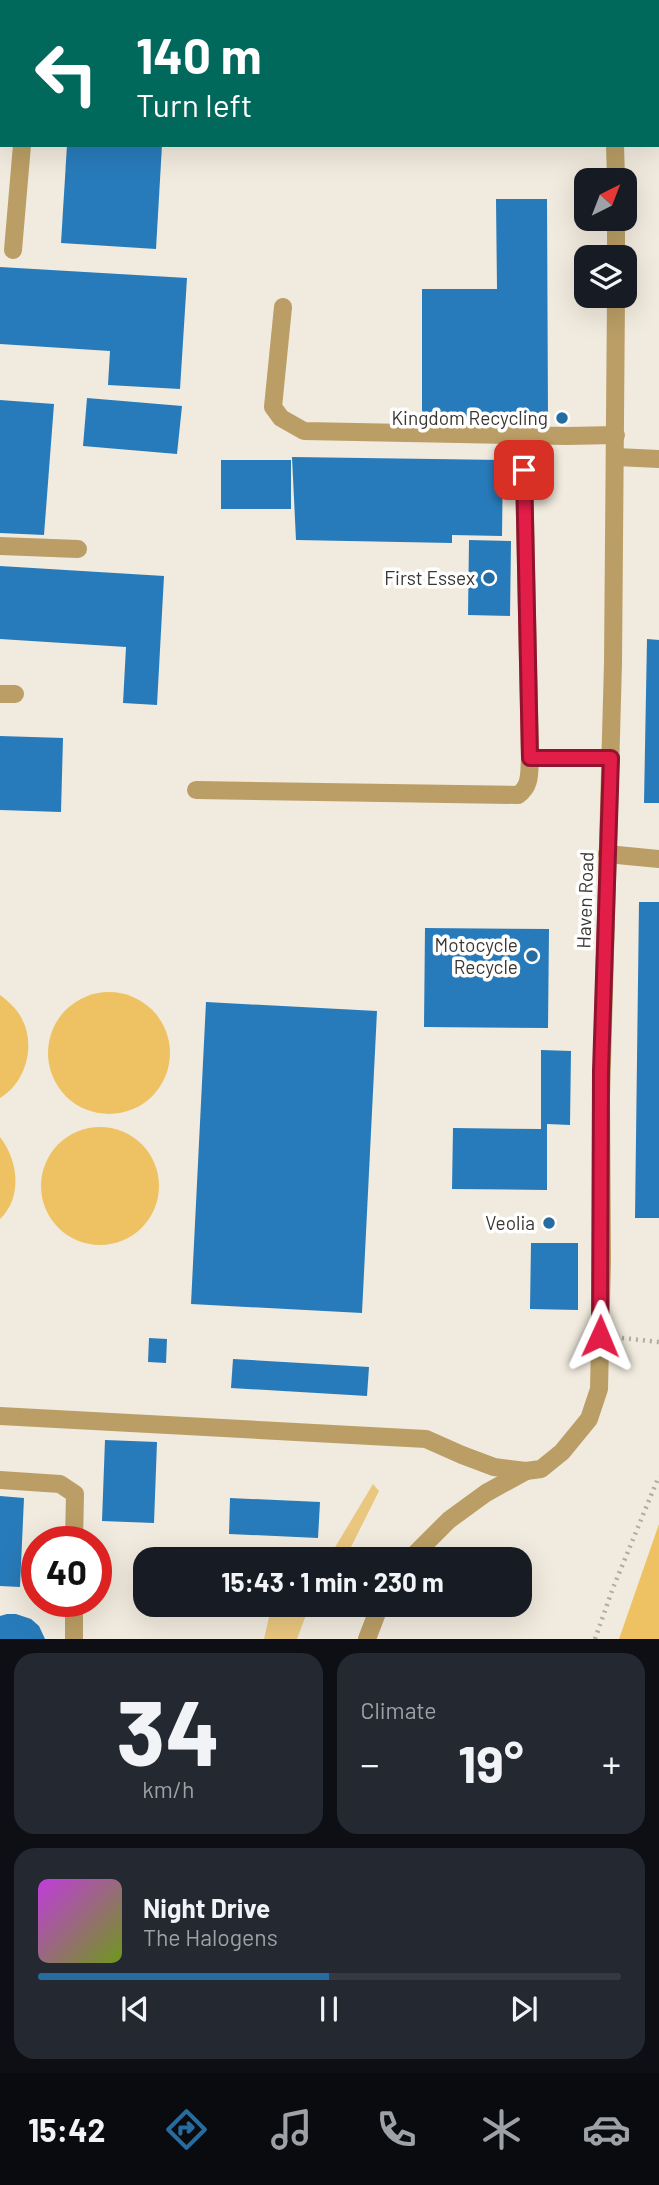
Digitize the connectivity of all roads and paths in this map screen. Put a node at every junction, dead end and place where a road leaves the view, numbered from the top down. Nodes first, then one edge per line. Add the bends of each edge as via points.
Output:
1 (22, 147) edge
2 (615, 147) edge
3 (616, 168) edge
4 (13, 250) dead end
5 (283, 307) dead end
6 (616, 308) edge
7 (616, 435) junction
8 (616, 457) junction
9 (659, 459) edge
10 (524, 470) dead end
11 (0, 546) edge
12 (78, 549) dead end
13 (530, 758) junction
14 (611, 758) junction
15 (197, 790) dead end
16 (607, 855) junction
17 (659, 859) edge
18 (600, 1336) junction
19 (659, 1342) edge
20 (0, 1416) edge
21 (526, 1471) junction
22 (659, 1476) edge
23 (0, 1480) edge
24 (75, 1526) edge
25 (421, 1547) edge
26 (74, 1617) edge
27 (376, 1617) edge
28 (74, 1639) edge
29 (368, 1639) edge
30 (596, 1639) edge

1 - 4 street
2 - 3 street
5 - 7 street via 273,407 281,418 304,431
6 - 7 street, Haven Road
7 - 8 street, Haven Road
8 - 9 street
8 - 14 street, Haven Road
10 - 13 street
11 - 12 street
13 - 14 street
13 - 15 street via 529,781 518,795
14 - 16 street, Haven Road
16 - 17 street
16 - 18 street, Haven Road
18 - 19 path
18 - 21 street, Haven Road via 599,1389 589,1419 562,1452 541,1468
20 - 21 street via 426,1439 494,1467
21 - 25 street, Haven Road via 486,1493
22 - 30 path
23 - 24 street via 60,1484 75,1494
26 - 28 street
27 - 29 street

